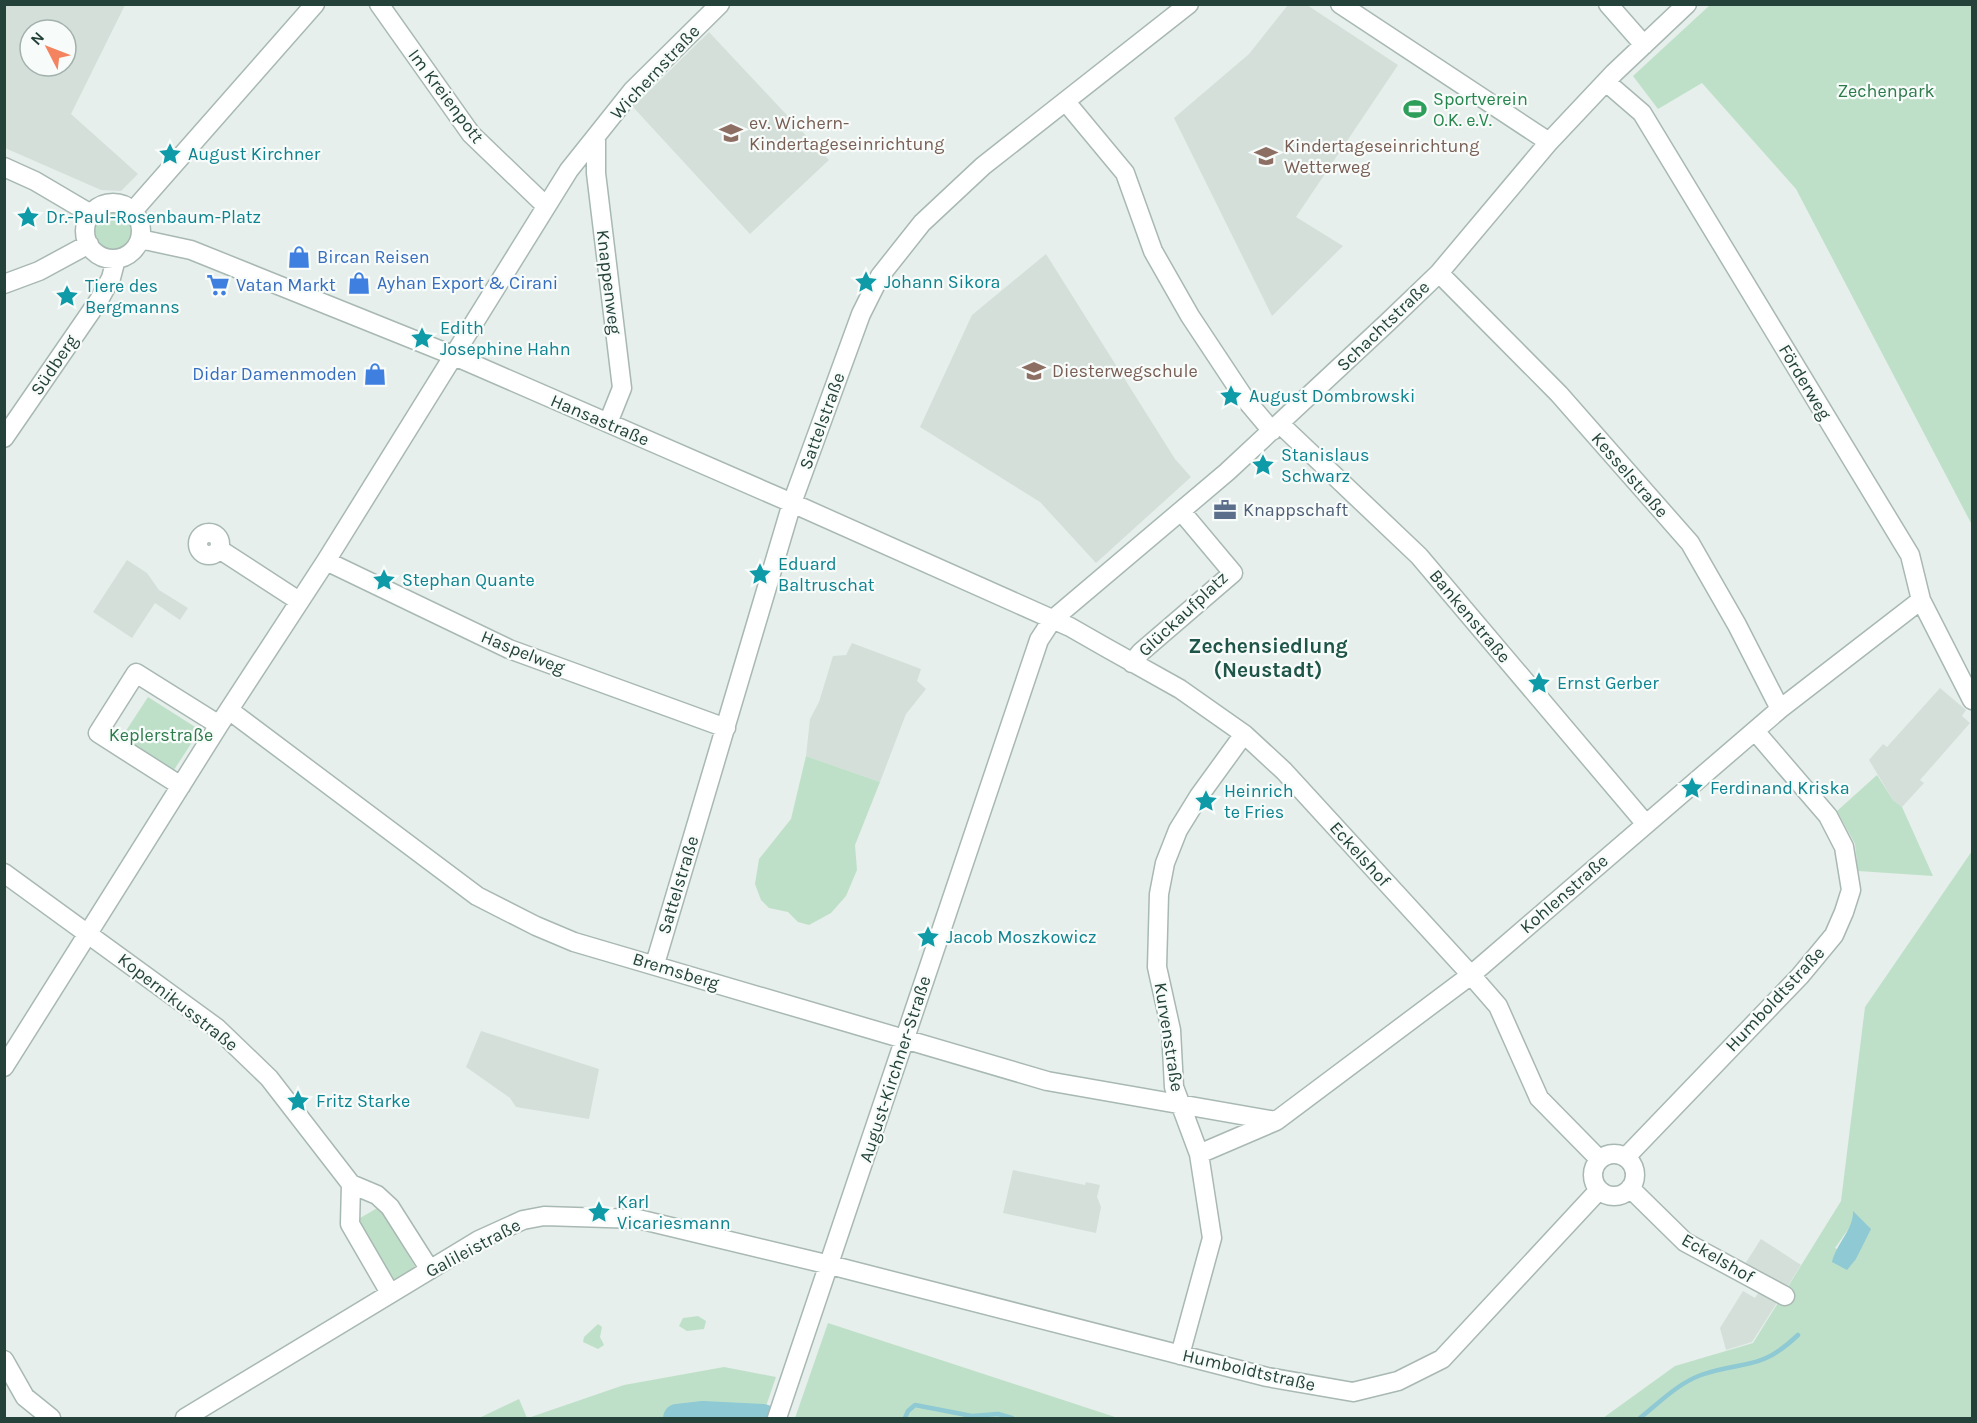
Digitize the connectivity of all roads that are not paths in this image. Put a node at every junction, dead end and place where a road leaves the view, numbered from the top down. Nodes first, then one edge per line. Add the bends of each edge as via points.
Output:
1 (315, 4) edge
2 (379, 4) edge
3 (720, 4) edge
4 (1189, 4) edge
5 (1340, 4) edge
6 (1608, 4) edge
7 (1687, 4) edge
8 (1644, 45) junction
9 (1606, 82) junction
10 (1066, 102) junction
11 (596, 137) junction
12 (1550, 142) junction
13 (4, 167) edge
14 (569, 170) junction
15 (596, 173) junction
16 (546, 206) junction
17 (133, 211) junction
18 (91, 214) junction
19 (140, 239) junction
20 (89, 244) junction
21 (116, 259) junction
22 (1439, 273) junction
23 (4, 284) edge
24 (452, 355) junction
25 (608, 423) junction
26 (1276, 428) junction
27 (4, 438) edge
28 (792, 503) junction
29 (1180, 511) junction
30 (219, 549) dead end
31 (326, 561) junction
32 (1921, 600) junction
33 (299, 601) junction
34 (1052, 620) junction
35 (1132, 663) junction
36 (1972, 700) edge
37 (1780, 710) junction
38 (224, 718) junction
39 (726, 728) junction
40 (1755, 731) junction
41 (1244, 734) junction
42 (181, 786) junction
43 (1645, 823) junction
44 (4, 873) edge
45 (89, 934) junction
46 (655, 964) junction
47 (1471, 975) junction
48 (905, 1041) junction
49 (5, 1065) edge
50 (1182, 1104) junction
51 (1276, 1121) junction
52 (1199, 1154) junction
53 (1626, 1157) junction
54 (1599, 1159) junction
55 (351, 1184) junction
56 (1630, 1188) junction
57 (1599, 1190) junction
58 (830, 1265) junction
59 (430, 1270) junction
60 (390, 1293) junction
61 (1785, 1296) dead end
62 (1180, 1354) junction
63 (4, 1360) edge
64 (51, 1419) edge
65 (185, 1419) edge
66 (777, 1419) edge

1 - 17 street
2 - 16 street, Im Kreienpott via 471,134
3 - 11 street, Wichernstraße via 632,91
4 - 10 street, Sattelstraße
5 - 12 street
6 - 8 street
7 - 8 street, Schachtstraße
8 - 9 street, Schachtstraße
9 - 12 street, Schachtstraße
9 - 32 street, Förderweg via 1642,113 1910,555
10 - 26 street, Bankenstraße via 1125,173 1153,251 1190,316 1245,399
10 - 28 street, Sattelstraße via 983,166 922,223 880,276 861,314
11 - 14 street, Wichernstraße
11 - 15 street, Knappenweg
12 - 22 street, Schachtstraße
13 - 18 street
14 - 15 street
14 - 16 street, Wichernstraße
15 - 25 street, Knappenweg via 622,388
16 - 24 street, Wichernstraße
17 - 18 street via 116,203 98,207
17 - 19 street via 141,224
18 - 20 street via 85,229
19 - 21 street via 128,255
19 - 24 street, Hansastraße via 191,250
20 - 21 street via 100,256
20 - 23 street via 39,271
21 - 27 street, Südberg via 99,300
22 - 26 street, Schachtstraße
22 - 37 street, Kesselstraße via 1559,394 1690,543
24 - 25 street, Hansastraße
24 - 31 street
25 - 28 street, Hansastraße
26 - 29 street, Schachtstraße
26 - 43 street, Bankenstraße via 1419,556
28 - 34 street, Hansastraße
28 - 39 street, Sattelstraße
29 - 34 street, Schachtstraße
29 - 35 street, Glückaufplatz via 1233,573
30 - 33 street
31 - 33 street
31 - 39 street, Haspelweg via 509,649
32 - 36 street, Förderweg
32 - 37 street, Kohlenstraße
33 - 38 street
34 - 35 street, Eckelshof
34 - 48 street, August-Kirchner-Straße via 1040,640
35 - 41 street, Eckelshof via 1180,689
37 - 40 street, Kohlenstraße
38 - 42 street
38 - 42 street via 136,673 98,733
38 - 46 street, Bremsberg via 477,896 574,942
39 - 46 street, Sattelstraße
40 - 43 street, Kohlenstraße
40 - 53 street, Humboldtstraße via 1828,816 1844,847 1851,890 1834,935 1800,976
41 - 47 street, Eckelshof via 1284,771
41 - 50 street, Kurvenstraße via 1178,830 1158,894 1158,967 1171,1030 1174,1087
42 - 45 street
43 - 47 street, Kohlenstraße
44 - 45 street, Kopernikusstraße
45 - 49 street
45 - 55 street, Kopernikusstraße via 216,1028 269,1078
46 - 48 street, Bremsberg
47 - 51 street, Kohlenstraße
47 - 54 street, Eckelshof via 1498,1005 1539,1098
48 - 50 street, Bremsberg via 1047,1081
48 - 58 street, August-Kirchner-Straße
50 - 51 street
50 - 52 street, Kurvenstraße
51 - 52 street, Kohlenstraße
52 - 62 street, Kurvenstraße via 1212,1238
53 - 54 street via 1612,1153
53 - 56 street via 1635,1175
54 - 57 street via 1593,1178
55 - 59 street, Kopernikusstraße via 384,1200
55 - 60 street via 350,1224
56 - 57 street via 1618,1196
56 - 61 street, Eckelshof via 1685,1242
57 - 62 street, Humboldtstraße via 1442,1359 1398,1381 1353,1392 1267,1377
58 - 59 street, Galileistraße via 638,1220 544,1216 504,1228
58 - 62 street, Humboldtstraße
58 - 66 street, August-Kirchner-Straße
59 - 60 street, Galileistraße
60 - 65 street, Galileistraße
63 - 64 street via 25,1397

